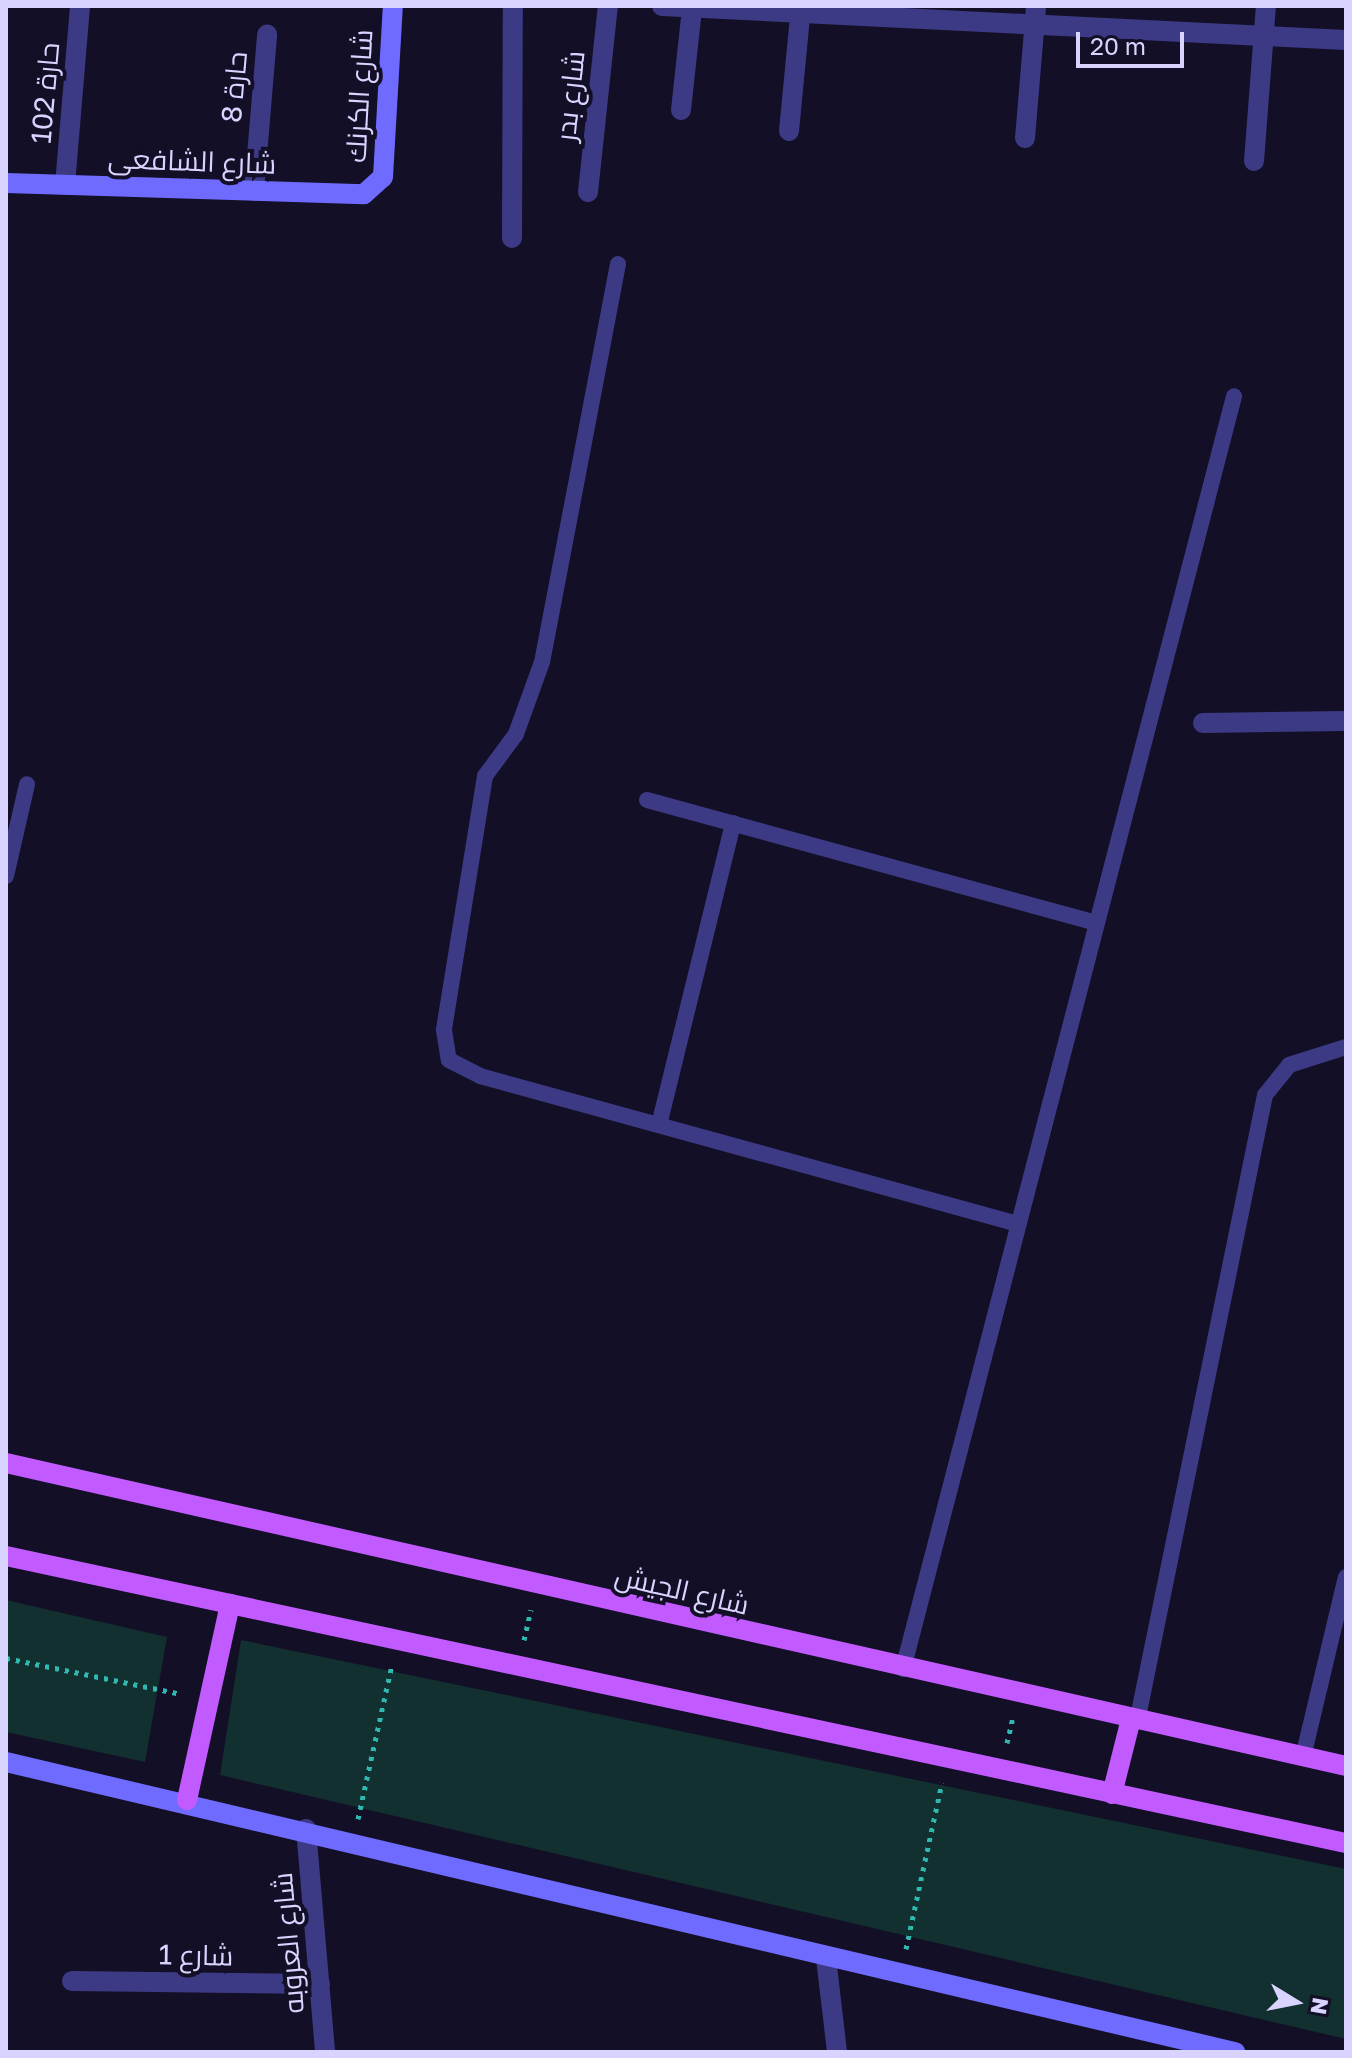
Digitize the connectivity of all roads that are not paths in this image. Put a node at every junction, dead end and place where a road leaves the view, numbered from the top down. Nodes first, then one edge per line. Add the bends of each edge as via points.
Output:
1 (80, 6) edge
2 (393, 6) edge
3 (513, 6) edge
4 (608, 6) edge
5 (662, 6) edge
6 (1266, 6) edge
7 (692, 8) junction
8 (801, 10) edge
9 (1035, 16) edge
10 (267, 35) dead end
11 (1264, 36) junction
12 (1346, 40) edge
13 (681, 110) dead end
14 (789, 131) dead end
15 (1025, 138) dead end
16 (1254, 161) dead end
17 (6, 183) edge
18 (65, 185) junction
19 (376, 188) joint
20 (254, 191) junction
21 (588, 192) dead end
22 (512, 238) dead end
23 (618, 264) dead end
24 (1234, 396) dead end
25 (1346, 721) edge
26 (1203, 723) dead end
27 (27, 784) dead end
28 (647, 800) dead end
29 (733, 823) junction
30 (6, 876) edge
31 (1096, 923) junction
32 (1346, 1047) edge
33 (659, 1125) junction
34 (1018, 1224) junction
35 (6, 1463) edge
36 (6, 1556) edge
37 (1346, 1577) edge
38 (230, 1604) junction
39 (903, 1669) junction
40 (1134, 1720) junction
41 (1303, 1757) junction
42 (6, 1762) edge
43 (1346, 1766) edge
44 (1112, 1794) junction
45 (187, 1800) junction
46 (306, 1829) junction
47 (1346, 1843) edge
48 (826, 1958) junction
49 (72, 1981) dead end
50 (320, 1984) junction
51 (325, 2052) edge
52 (837, 2052) edge
53 (1235, 2052) edge

1 - 18 street, حارة 102
2 - 19 street, شارع الكرنك via 385,164
3 - 22 street
4 - 21 street, شارع بدر
5 - 7 street
6 - 11 street
7 - 8 street
7 - 13 street
8 - 9 street
8 - 14 street
9 - 11 street
9 - 15 street
10 - 20 street, حارة 8
11 - 12 street
11 - 16 street
17 - 18 street, شارع الشافعى
18 - 20 street, شارع الشافعى
19 - 20 street, شارع الشافعى
23 - 33 lane via 542,662 516,734 485,776 444,1030 449,1060 480,1076
24 - 31 lane
25 - 26 street
27 - 30 lane
28 - 29 lane
29 - 31 lane
29 - 33 lane
31 - 34 lane
32 - 40 lane via 1289,1065 1265,1095
33 - 34 lane
34 - 39 lane
35 - 39 main road, شارع الجيش
36 - 38 main road
37 - 41 lane
38 - 44 main road
38 - 45 main road
39 - 40 main road, شارع الجيش
40 - 41 main road, شارع الجيش
40 - 44 main road
41 - 43 main road, شارع الجيش
42 - 45 street
44 - 47 main road
45 - 46 street
46 - 48 street
46 - 50 street, شارع العروبه
48 - 52 street
48 - 53 street
49 - 50 street, شارع 1
50 - 51 street, شارع العروبه

